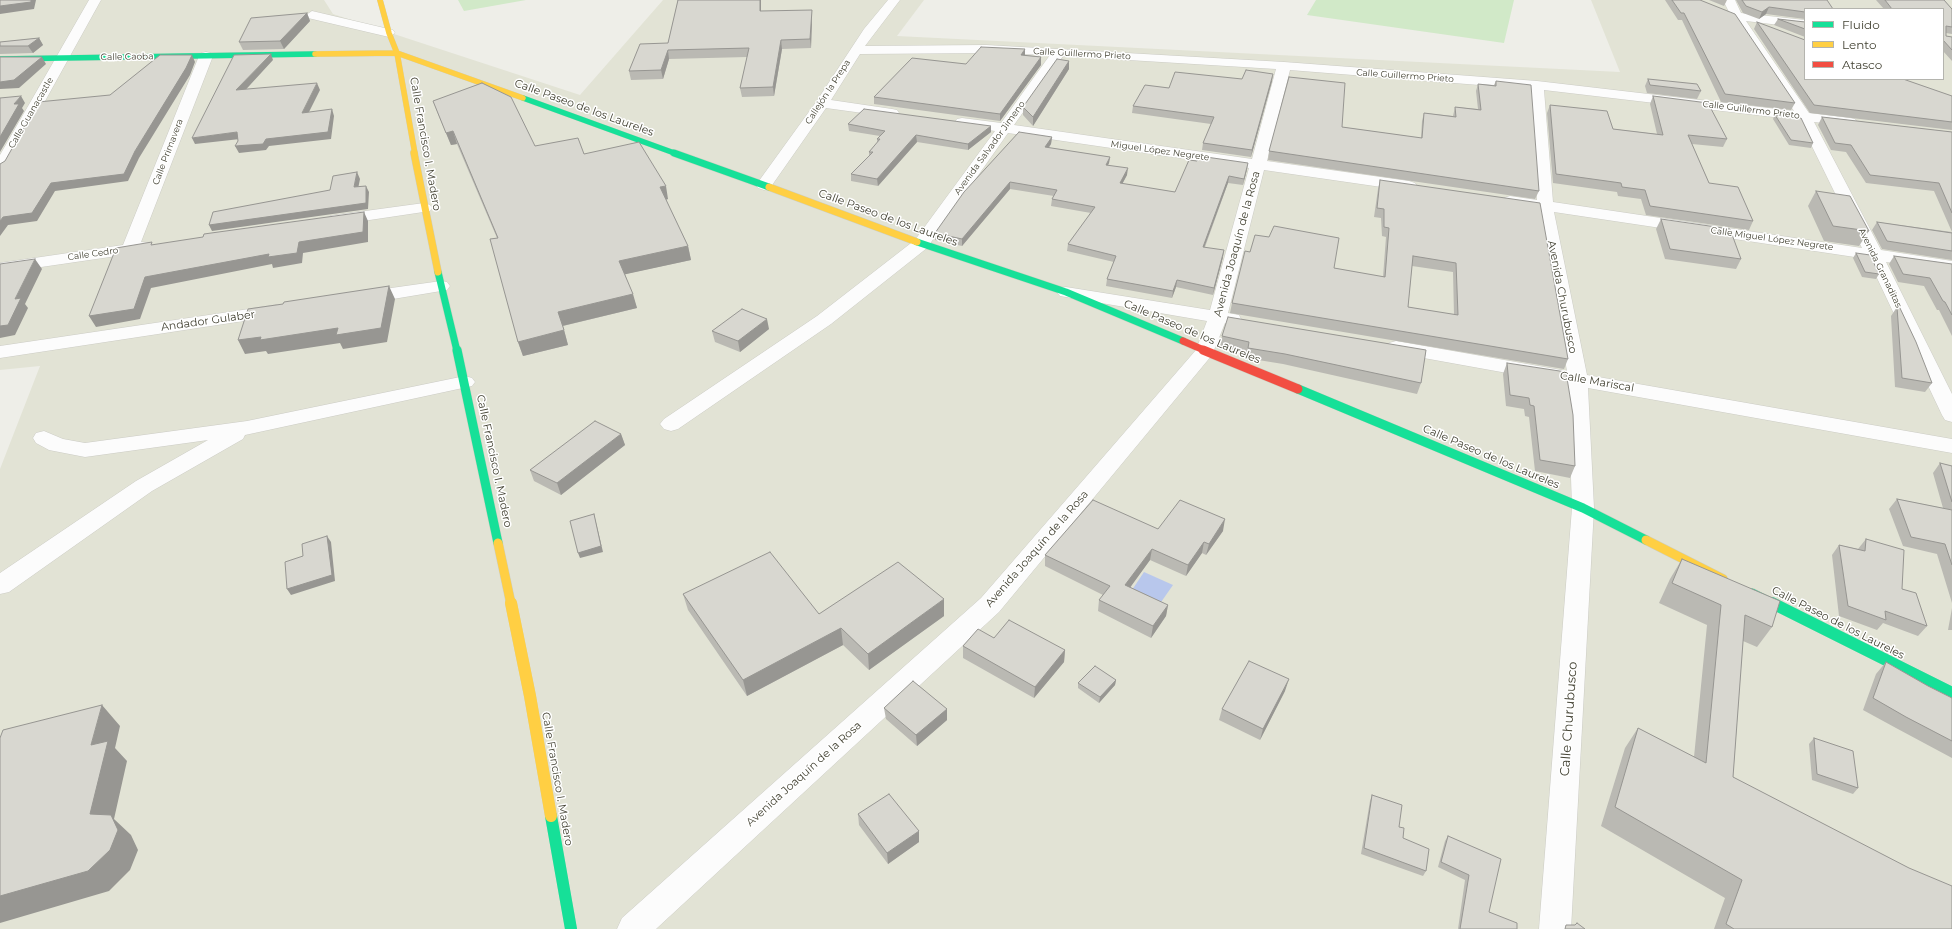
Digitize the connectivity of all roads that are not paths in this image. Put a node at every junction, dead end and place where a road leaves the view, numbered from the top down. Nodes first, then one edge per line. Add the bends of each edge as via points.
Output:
1 (95, 0) edge
2 (380, 0) edge
3 (894, 0) edge
4 (1730, 9) edge
5 (312, 15) dead end
6 (1804, 24) edge
7 (1778, 32) edge
8 (389, 33) junction
9 (856, 50) junction
10 (1059, 52) junction
11 (397, 53) junction
12 (206, 56) junction
13 (62, 59) junction
14 (0, 60) edge
15 (1284, 66) junction
16 (1537, 85) junction
17 (822, 104) junction
18 (906, 115) edge
19 (1804, 116) junction
20 (951, 121) edge
21 (1867, 124) edge
22 (1005, 128) junction
23 (1259, 165) junction
24 (0, 168) edge
25 (764, 185) junction
26 (1421, 188) edge
27 (1499, 199) edge
28 (1545, 206) junction
29 (424, 208) junction
30 (323, 222) edge
31 (161, 244) edge
32 (921, 244) junction
33 (130, 249) junction
34 (1874, 254) junction
35 (1952, 266) edge
36 (0, 268) edge
37 (441, 286) junction
38 (1066, 292) junction
39 (346, 300) edge
40 (291, 308) edge
41 (1218, 316) junction
42 (1249, 322) edge
43 (1374, 343) edge
44 (1206, 350) junction
45 (0, 352) edge
46 (1578, 378) junction
47 (466, 382) junction
48 (1952, 415) edge
49 (671, 424) dead end
50 (247, 428) junction
51 (44, 438) dead end
52 (1952, 446) edge
53 (1583, 508) junction
54 (1732, 583) edge
55 (0, 585) edge
56 (1746, 590) edge
57 (1952, 693) edge
58 (571, 929) edge
59 (633, 929) edge
60 (1555, 929) edge

1 - 13 street, Calle Guanacastle
2 - 8 street, Calle Francisco I. Madero
3 - 9 street, Callejón la Prepa
4 - 6 street
4 - 7 street
4 - 19 street, Avenida Granaditas
5 - 8 street
8 - 11 street, Calle Francisco I. Madero
9 - 10 street, Calle Guillermo Prieto via 986,49
9 - 17 street, Callejón la Prepa
10 - 15 street, Calle Guillermo Prieto
10 - 22 street, Avenida Salvador Jimeno
11 - 12 street, Calle Caoba
11 - 25 street, Calle Paseo de los Laureles
11 - 29 street, Calle Francisco I. Madero
12 - 13 street, Calle Caoba
12 - 33 street, Calle Primavera
13 - 14 street, Calle Caoba
13 - 24 street, Calle Guanacastle
15 - 16 street, Calle Guillermo Prieto
15 - 23 street, Avenida Joaquín de la Rosa
16 - 19 street, Calle Guillermo Prieto
16 - 28 street, Avenida Churubusco
17 - 18 street
17 - 25 street, Callejón la Prepa
19 - 21 street, Calle Guillermo Prieto
19 - 34 street, Avenida Granaditas
20 - 22 street, Miguel López Negrete
22 - 23 street, Miguel López Negrete
22 - 32 street, Avenida Salvador Jimeno
23 - 26 street, Miguel López Negrete
23 - 41 street, Avenida Joaquín de la Rosa
25 - 32 street, Calle Paseo de los Laureles
27 - 28 street
28 - 34 street, Calle Miguel López Negrete
28 - 46 street, Avenida Churubusco
29 - 30 street
29 - 37 street, Calle Francisco I. Madero
31 - 33 street, Calle Cedro
32 - 38 street, Calle Paseo de los Laureles
32 - 49 street, Avenida Salvador Jimeno via 824,320
33 - 36 street, Calle Cedro
34 - 35 street, Calle Miguel López Negrete
34 - 48 street, Avenida Granaditas
37 - 39 street
37 - 47 street, Calle Francisco I. Madero
38 - 41 street
38 - 44 street, Calle Paseo de los Laureles
40 - 45 street, Andador Gulaber
41 - 42 street
41 - 44 street, Avenida Joaquín de la Rosa
43 - 46 street, Calle Mariscal
44 - 53 street, Calle Paseo de los Laureles
44 - 59 street, Avenida Joaquín de la Rosa via 990,605
46 - 52 street, Calle Mariscal
46 - 53 street, Avenida Churubusco
47 - 50 street
47 - 58 street, Calle Francisco I. Madero via 530,696
50 - 51 street via 85,450 57,445
50 - 55 street via 144,486
53 - 54 street, Calle Paseo de los Laureles
53 - 60 street, Calle Churubusco
56 - 57 street, Calle Paseo de los Laureles

